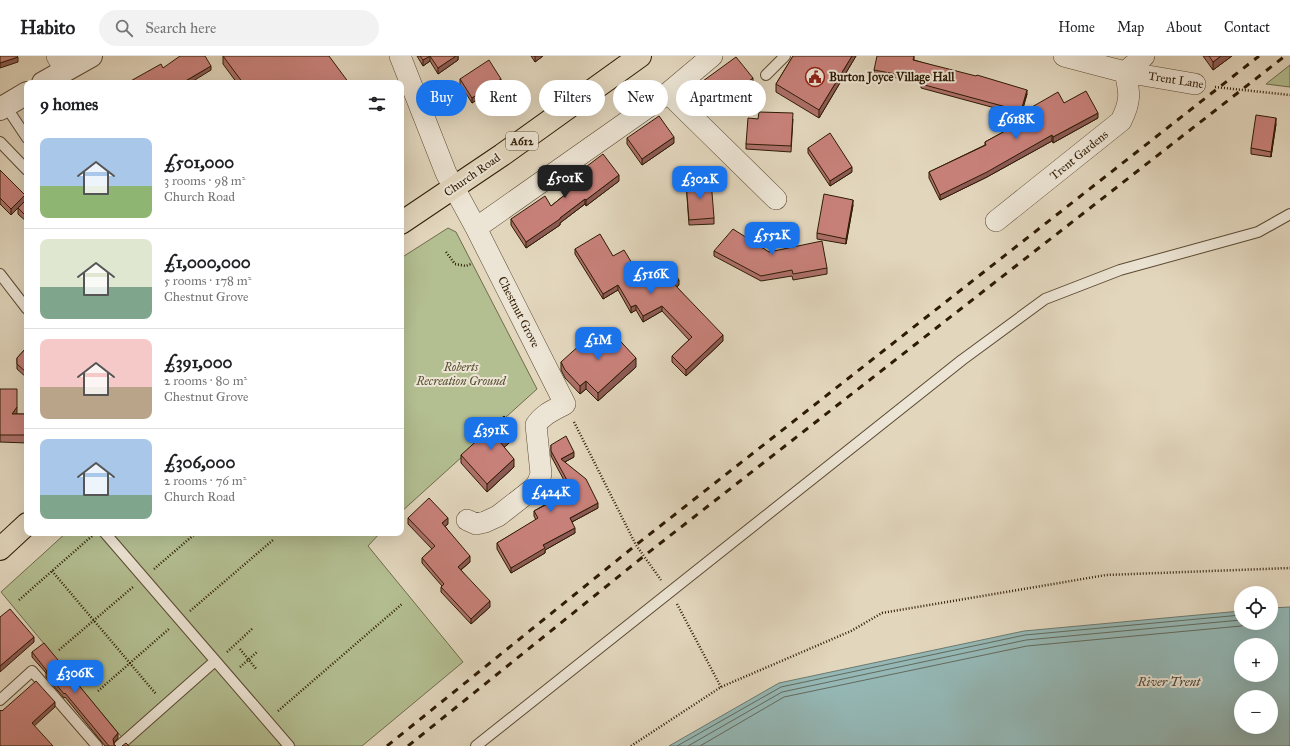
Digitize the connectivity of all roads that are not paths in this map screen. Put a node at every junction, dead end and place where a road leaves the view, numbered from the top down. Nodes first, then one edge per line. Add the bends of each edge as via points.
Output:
1 (91, 56) edge
2 (400, 56) edge
3 (640, 56) edge
4 (712, 56) edge
5 (785, 56) edge
6 (1064, 56) edge
7 (1144, 56) edge
8 (61, 63) edge
9 (1125, 72) junction
10 (766, 75) dead end
11 (46, 80) edge
12 (1195, 84) road end
13 (668, 93) joint
14 (24, 94) edge
15 (3, 107) edge
16 (635, 116) edge
17 (24, 134) edge
18 (0, 142) edge
19 (24, 167) edge
20 (455, 188) junction
21 (776, 199) dead end
22 (1290, 214) edge
23 (404, 221) edge
24 (996, 221) dead end
25 (476, 228) junction
26 (0, 274) edge
27 (24, 305) edge
28 (467, 520) dead end
29 (24, 527) edge
30 (108, 536) edge
31 (0, 549) edge
32 (216, 661) junction
33 (0, 700) edge
34 (97, 746) edge
35 (119, 746) edge
36 (289, 746) edge
37 (476, 746) edge

1 - 8 street
2 - 20 street, Chestnut Grove via 446,173
3 - 20 main road, Church Road / A612
4 - 13 street
5 - 10 lane
6 - 9 street, Trent Lane
7 - 9 street
8 - 11 street
9 - 12 street, Trent Lane
9 - 24 street, Trent Gardens via 1130,91 1127,110 1121,121
13 - 21 street
14 - 15 street
15 - 17 lane
16 - 25 street
18 - 19 lane
20 - 23 main road, Church Road / A612
20 - 25 street, Chestnut Grove
22 - 37 lane via 1258,232 1120,270 1045,300 962,360
25 - 28 street, Chestnut Grove via 565,404 540,419 536,425 541,474 534,488 498,516 476,524
26 - 27 lane
29 - 31 main road
30 - 32 lane
32 - 35 lane
32 - 36 lane
33 - 34 lane via 32,671

